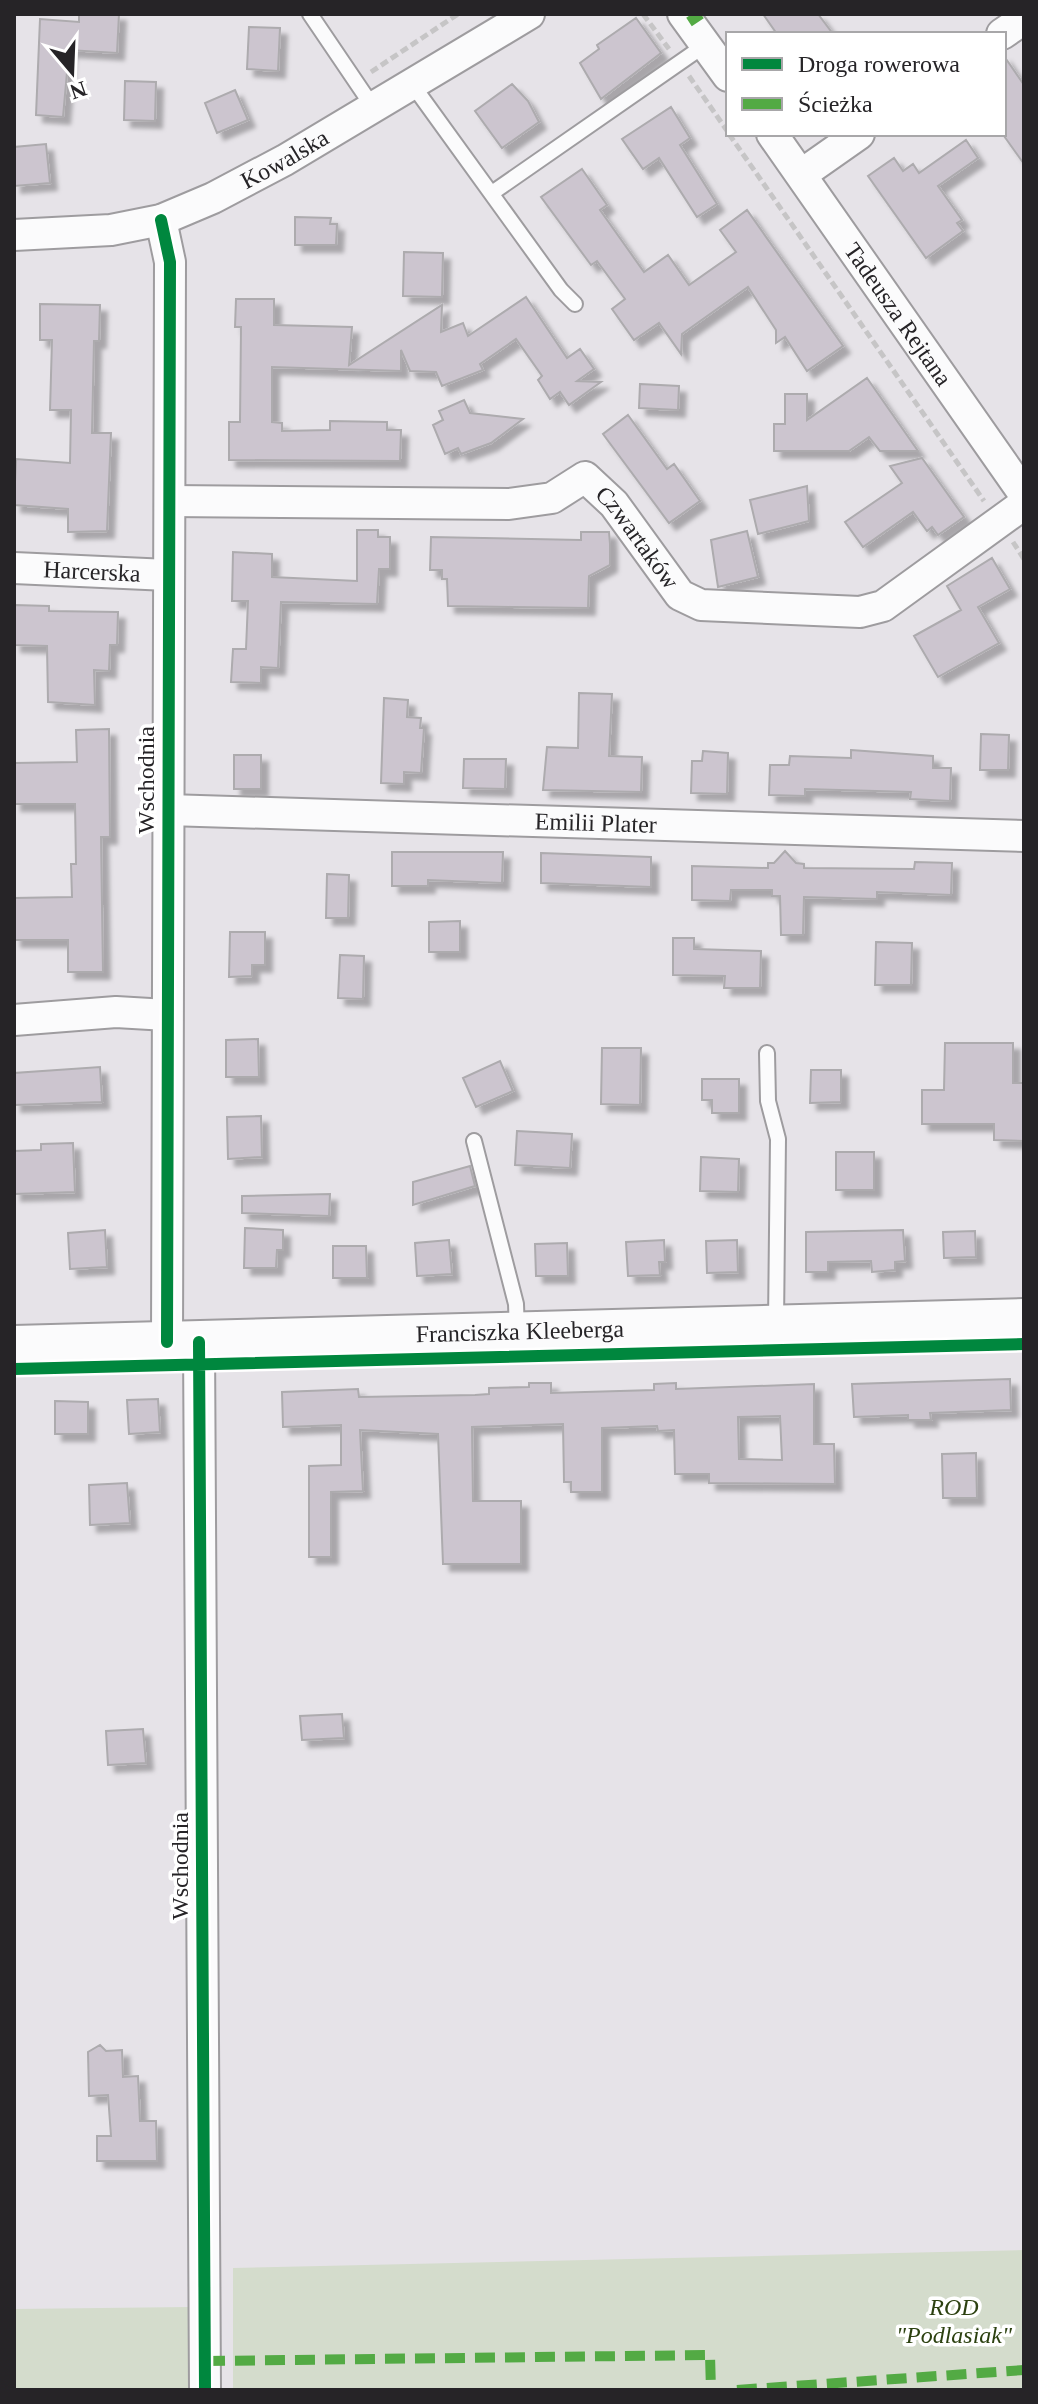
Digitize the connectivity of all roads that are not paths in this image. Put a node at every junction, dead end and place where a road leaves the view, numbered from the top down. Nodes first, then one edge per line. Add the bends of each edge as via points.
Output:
1 (310, 14) edge
2 (529, 14) edge
3 (683, 14) edge
4 (1024, 19) edge
5 (1005, 32) edge
6 (705, 45) junction
7 (726, 73) edge
8 (412, 84) junction
9 (366, 97) junction
10 (774, 136) edge
11 (856, 136) edge
12 (802, 174) junction
13 (492, 193) junction
14 (161, 220) junction
15 (14, 235) edge
16 (575, 304) dead end
17 (1024, 494) edge
18 (170, 501) junction
19 (1024, 504) edge
20 (14, 568) edge
21 (168, 575) junction
22 (168, 810) junction
23 (1024, 836) edge
24 (167, 1015) junction
25 (14, 1020) edge
26 (767, 1053) dead end
27 (474, 1141) dead end
28 (1024, 1318) edge
29 (776, 1324) junction
30 (517, 1332) junction
31 (183, 1342) junction
32 (14, 1345) edge
33 (205, 2390) edge

1 - 9 lane
2 - 8 street, Kowalska
3 - 6 street
4 - 5 street
6 - 7 street
6 - 13 lane
8 - 9 street, Kowalska
8 - 13 lane
9 - 14 street, Kowalska via 285,160
10 - 12 street, Tadeusza Rejtana
11 - 12 street
12 - 17 street, Tadeusza Rejtana
13 - 16 lane
14 - 15 street, Kowalska via 111,230
14 - 18 street, Wschodnia via 170,262
18 - 19 street, Czwartaków via 509,504 552,498 585,477 614,504 680,595 701,605 860,612 883,606
18 - 21 street, Wschodnia
20 - 21 street, Harcerska
21 - 22 street, Wschodnia
22 - 23 street, Emilii Plater
22 - 24 street, Wschodnia
24 - 25 street via 116,1012
24 - 31 street, Wschodnia
26 - 29 lane via 768,1101 778,1139
27 - 30 lane via 516,1304
28 - 29 street, Franciszka Kleeberga
29 - 30 street, Franciszka Kleeberga
30 - 31 street, Franciszka Kleeberga
31 - 32 street, Franciszka Kleeberga
31 - 33 street, Wschodnia

